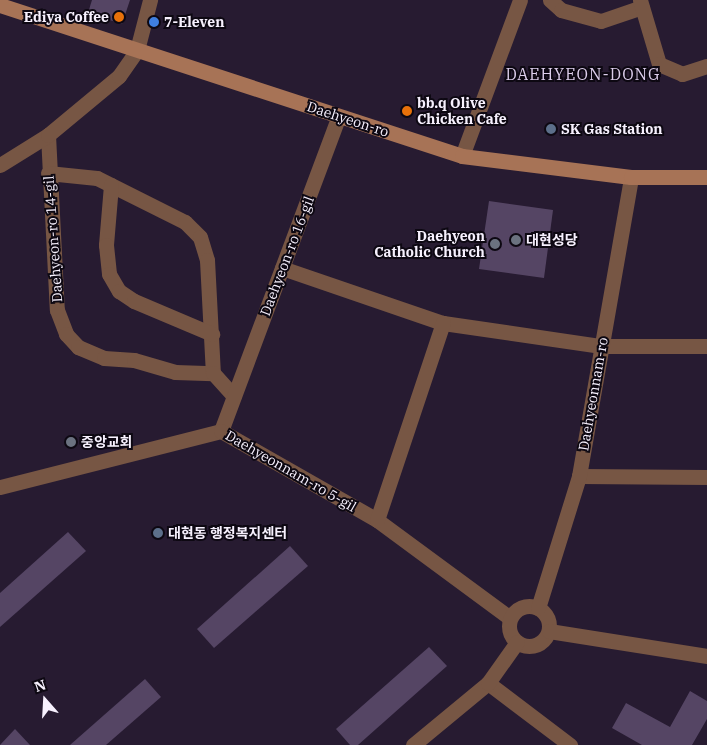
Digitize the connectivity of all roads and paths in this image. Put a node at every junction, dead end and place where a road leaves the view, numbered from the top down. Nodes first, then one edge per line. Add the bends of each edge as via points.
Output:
1 (150, 0) edge
2 (550, 0) edge
3 (518, 1) edge
4 (0, 4) edge
5 (641, 4) edge
6 (136, 50) junction
7 (707, 66) edge
8 (339, 116) junction
9 (48, 135) junction
10 (462, 156) junction
11 (0, 165) edge
12 (48, 173) junction
13 (630, 177) junction
14 (707, 177) edge
15 (112, 185) junction
16 (282, 268) junction
17 (443, 323) junction
18 (212, 334) junction
19 (601, 346) junction
20 (707, 346) edge
21 (213, 373) junction
22 (234, 396) junction
23 (221, 431) junction
24 (579, 476) junction
25 (707, 477) edge
26 (1, 483) edge
27 (377, 520) junction
28 (538, 608) junction
29 (510, 618) junction
30 (549, 631) junction
31 (517, 642) junction
32 (707, 656) edge
33 (488, 683) junction
34 (413, 745) edge
35 (570, 745) edge

1 - 6 street
2 - 5 street via 561,10 601,21
3 - 10 street
4 - 6 main road, Daehyeon-ro
5 - 7 street via 659,64 682,74
6 - 8 main road, Daehyeon-ro
6 - 9 street via 119,76
8 - 10 main road, Daehyeon-ro
8 - 16 street, Daehyeon-ro 16-gil
9 - 11 street
9 - 12 street, Daehyeon-ro 14-gil
10 - 13 main road, Daehyeon-ro
12 - 15 street via 97,178
12 - 21 street, Daehyeon-ro 14-gil via 57,310 66,334 78,347 104,358 134,360 175,372
13 - 14 main road, Daehyeon-ro
13 - 19 street, Daehyeonnam-ro
15 - 18 street via 185,222 200,237 207,260
15 - 18 street via 106,245 109,274 119,291 134,301
16 - 17 street
16 - 22 street, Daehyeon-ro 16-gil
17 - 19 street
17 - 27 street
18 - 21 street
19 - 20 street
19 - 24 street, Daehyeonnam-ro
21 - 22 street
22 - 23 street, Daehyeon-ro 16-gil
23 - 26 street, Daehyeonnam-ro 5-gil
23 - 27 street, Daehyeonnam-ro 5-gil
24 - 25 street
24 - 28 street, Daehyeonnam-ro
27 - 29 street, Daehyeonnam-ro 5-gil
28 - 29 street via 525,606
28 - 30 street via 548,617
29 - 31 street via 509,631
30 - 31 street via 536,645
30 - 32 street
31 - 33 street
33 - 34 street
33 - 35 street

